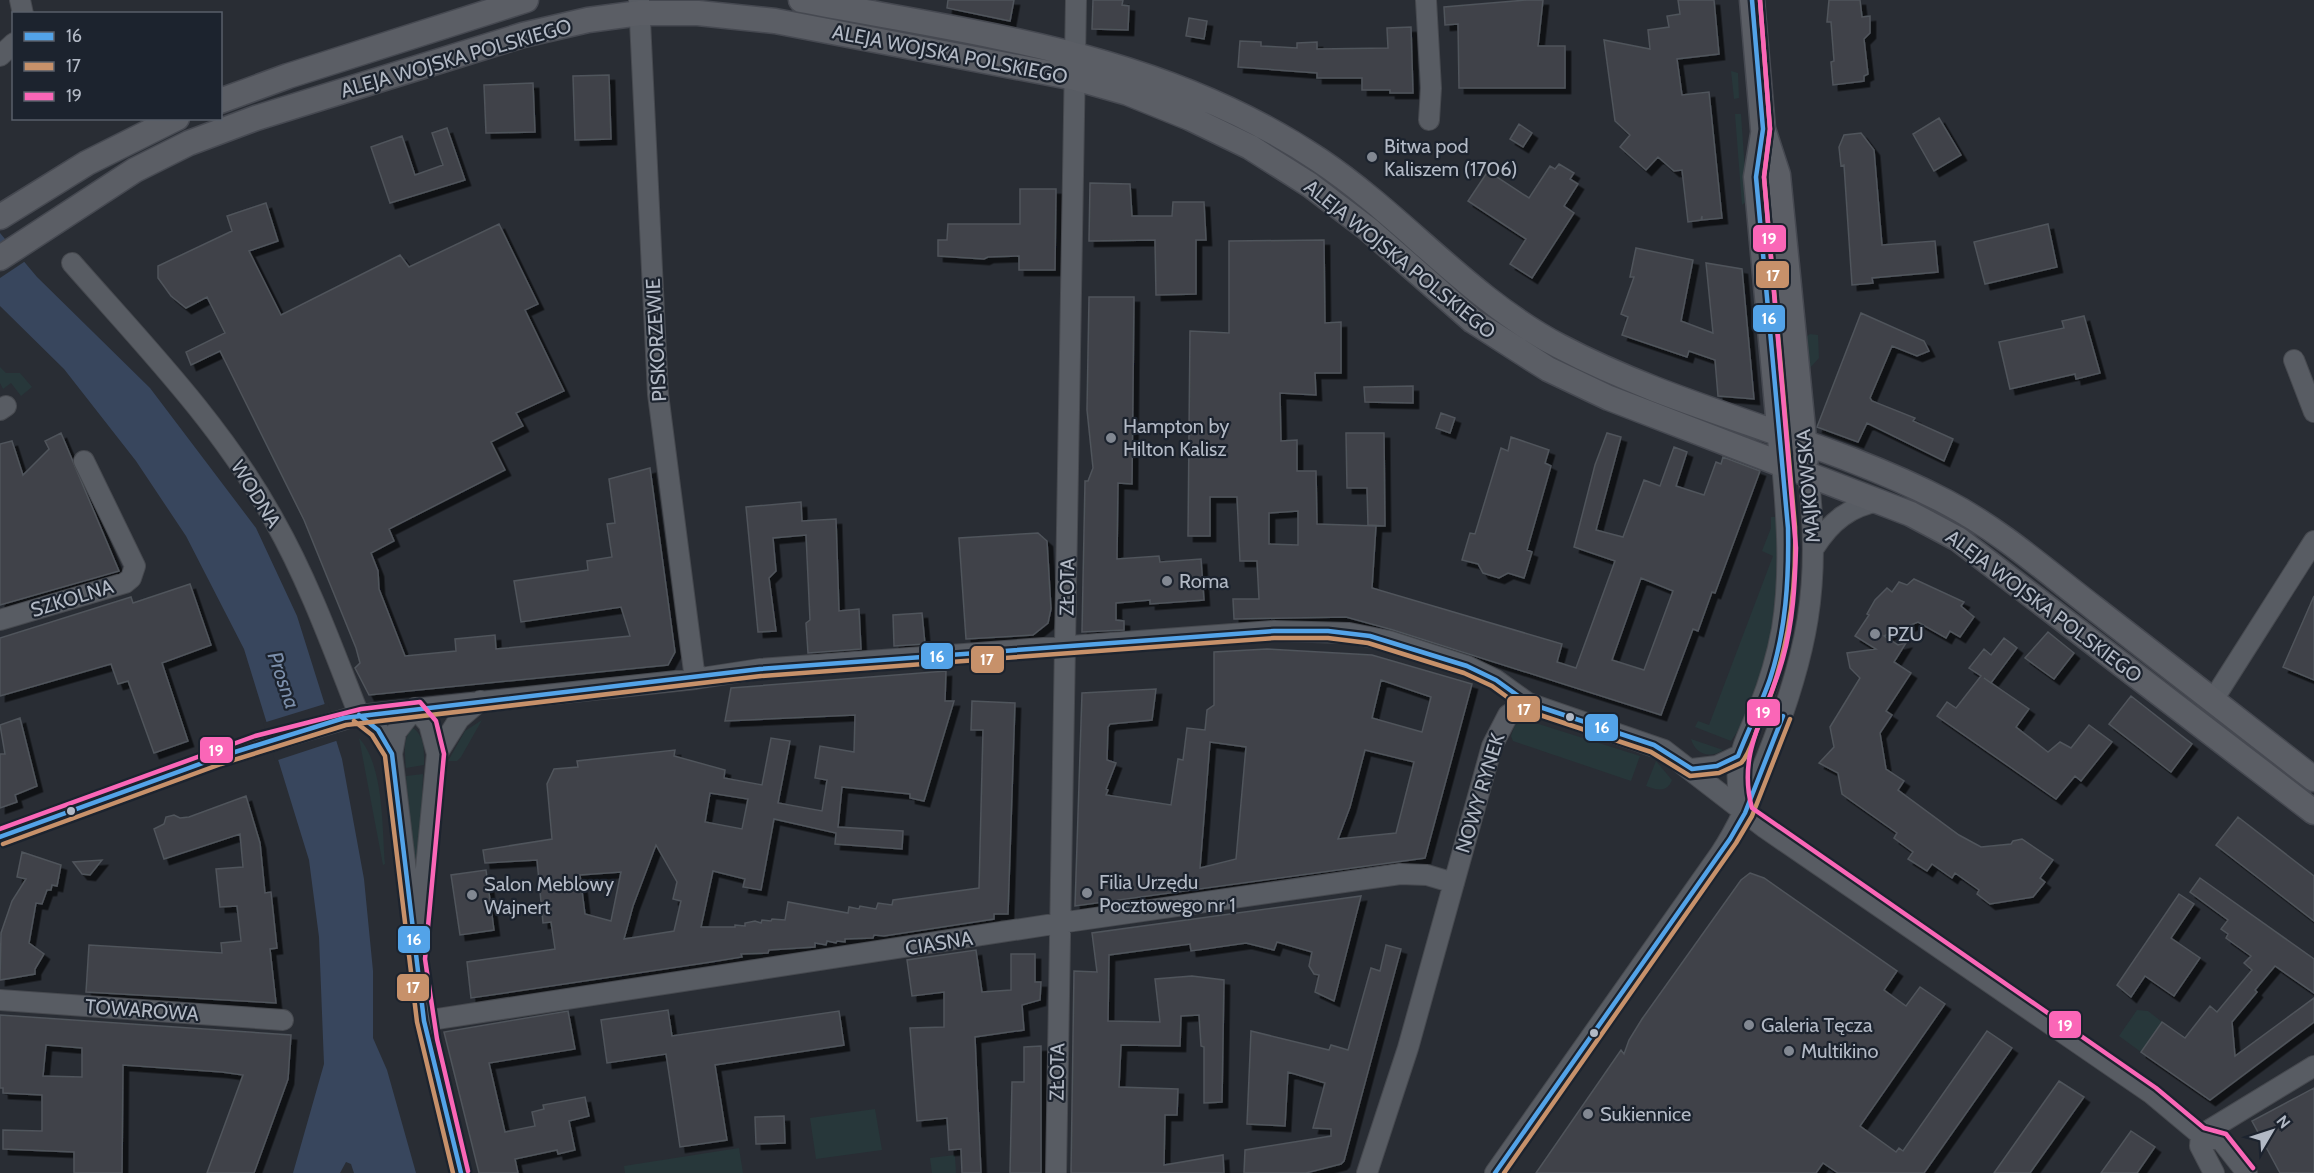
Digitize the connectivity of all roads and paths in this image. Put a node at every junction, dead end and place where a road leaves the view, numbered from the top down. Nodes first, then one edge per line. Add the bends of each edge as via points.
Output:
1 (526, 0) edge
2 (801, 0) edge
3 (1076, 0) edge
4 (1426, 0) edge
5 (1752, 0) edge
6 (640, 6) edge
7 (12, 45) edge
8 (1075, 54) junction
9 (0, 56) edge
10 (1075, 78) junction
11 (222, 99) edge
12 (173, 120) edge
13 (1429, 120) dead end
14 (1763, 129) junction
15 (4, 214) edge
16 (0, 258) edge
17 (72, 264) dead end
18 (2294, 360) dead end
19 (2314, 412) edge
20 (1779, 435) junction
21 (1805, 445) junction
22 (84, 461) dead end
23 (1782, 463) junction
24 (1808, 473) junction
25 (1881, 501) junction
26 (1814, 548) junction
27 (2311, 553) edge
28 (0, 620) edge
29 (1065, 648) junction
30 (695, 679) junction
31 (2213, 700) junction
32 (480, 701) junction
33 (1528, 703) junction
34 (415, 708) junction
35 (352, 716) junction
36 (392, 754) junction
37 (437, 754) junction
38 (1738, 756) junction
39 (1692, 769) junction
40 (2314, 779) edge
41 (2314, 812) edge
42 (1744, 813) junction
43 (0, 837) edge
44 (1454, 883) junction
45 (1060, 923) junction
46 (417, 958) junction
47 (0, 1000) edge
48 (283, 1020) dead end
49 (424, 1021) junction
50 (2314, 1066) edge
51 (2201, 1135) junction
52 (461, 1173) edge
53 (1056, 1173) edge
54 (1367, 1173) edge
55 (1495, 1173) edge
56 (2214, 1173) edge
57 (2247, 1173) edge

1 - 11 main road, ALEJA WOJSKA POLSKIEGO
2 - 8 main road, ALEJA WOJSKA POLSKIEGO
3 - 8 street, ZŁOTA
4 - 13 street
5 - 14 main road, MAJKOWSKA
6 - 10 main road, ALEJA WOJSKA POLSKIEGO via 775,21
6 - 16 main road, ALEJA WOJSKA POLSKIEGO via 550,27 222,129 135,170
6 - 30 street, PISKORZEWIE via 658,394
7 - 9 street
8 - 10 street, ZŁOTA
8 - 20 main road, ALEJA WOJSKA POLSKIEGO via 1178,86 1230,108 1290,141 1353,185 1488,301 1559,346
10 - 23 main road, ALEJA WOJSKA POLSKIEGO via 1190,117 1279,164 1346,211 1473,321 1548,369 1609,398
10 - 29 street, ZŁOTA
12 - 15 main road via 87,163
14 - 20 main road, MAJKOWSKA via 1756,177
14 - 21 main road, MAJKOWSKA via 1778,175
17 - 35 street, WODNA via 195,407 267,508 298,566
18 - 19 street
20 - 21 main road, ALEJA WOJSKA POLSKIEGO
20 - 23 main road, MAJKOWSKA
21 - 24 main road, MAJKOWSKA
21 - 31 main road, ALEJA WOJSKA POLSKIEGO via 1924,490 1972,516
22 - 28 street, SZKOLNA via 135,566 131,578
23 - 24 main road, ALEJA WOJSKA POLSKIEGO
23 - 38 street, MAJKOWSKA via 1789,548 1784,611 1770,679
24 - 25 main road, ALEJA WOJSKA POLSKIEGO
24 - 26 street, MAJKOWSKA
25 - 26 street via 1860,505 1842,515
25 - 41 main road, ALEJA WOJSKA POLSKIEGO via 1937,526 1983,555
26 - 42 street, MAJKOWSKA via 1801,662
27 - 31 street
29 - 30 street via 760,669
29 - 33 street via 1274,631 1349,633 1379,638 1467,666 1496,680
29 - 45 street, ZŁOTA
30 - 32 street
31 - 40 main road, ALEJA WOJSKA POLSKIEGO
32 - 34 street
32 - 37 street via 454,724
33 - 39 street via 1654,745
33 - 44 street, NOWY RYNEK via 1508,715 1496,734
34 - 35 street
34 - 36 street, WODNA via 396,732
34 - 37 street via 429,724
35 - 36 street, WODNA via 378,730
35 - 43 street via 258,745
36 - 46 street, WODNA
37 - 46 street, WODNA
38 - 39 street via 1717,766
38 - 42 street, MAJKOWSKA via 1736,785
39 - 42 street
42 - 51 street via 2152,1094
42 - 55 street via 1720,854
44 - 45 street, CIASNA via 1427,875 1400,874
44 - 54 street, NOWY RYNEK via 1408,1048
45 - 49 street, CIASNA
45 - 53 street, ZŁOTA
46 - 49 street, WODNA
47 - 48 street, TOWAROWA
49 - 52 street, WODNA
50 - 51 street
51 - 56 street via 2200,1146
51 - 57 street via 2221,1140

